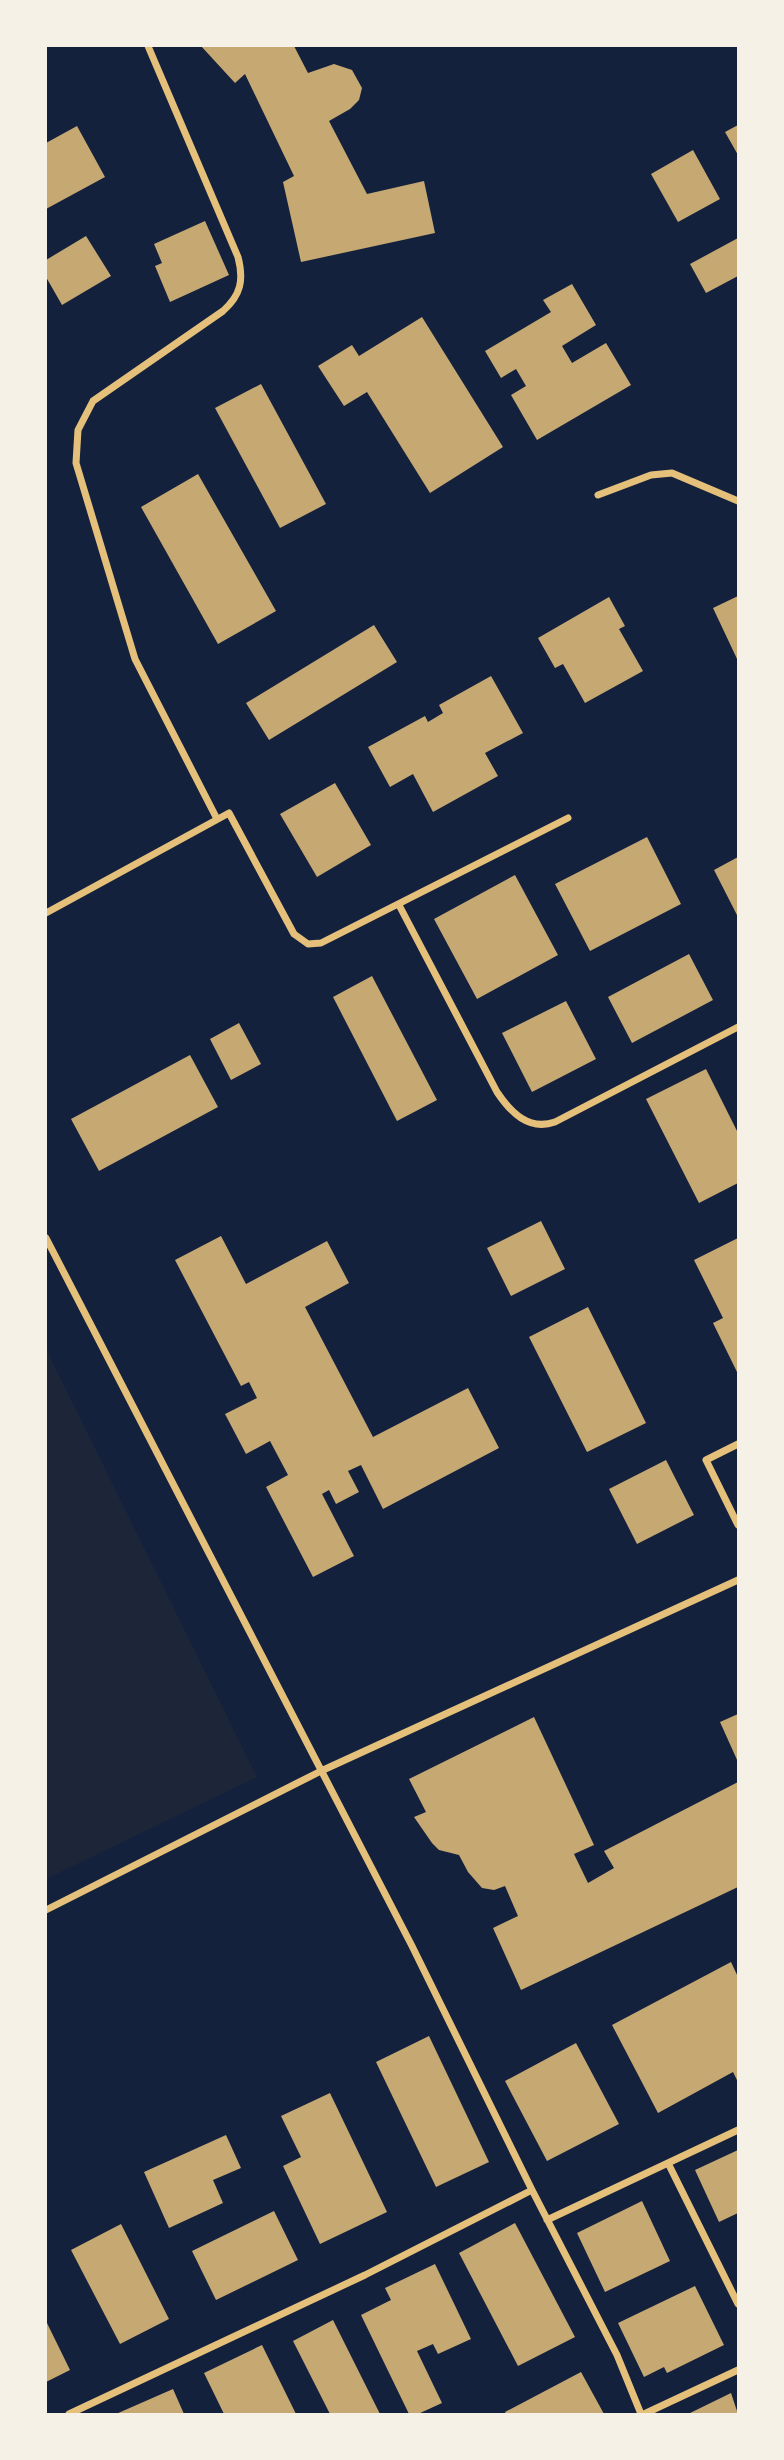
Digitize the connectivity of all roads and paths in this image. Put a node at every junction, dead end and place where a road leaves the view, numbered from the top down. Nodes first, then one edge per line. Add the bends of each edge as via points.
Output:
1 (148, 46) edge
2 (597, 495) dead end
3 (738, 501) edge
4 (568, 818) dead end
5 (217, 819) junction
6 (399, 905) junction
7 (46, 913) edge
8 (738, 1027) edge
9 (46, 1238) edge
10 (738, 1444) edge
11 (738, 1525) edge
12 (738, 1580) edge
13 (321, 1771) junction
14 (46, 1909) edge
15 (738, 2130) edge
16 (668, 2163) junction
17 (532, 2190) junction
18 (547, 2220) junction
19 (738, 2304) edge
20 (738, 2370) edge
21 (69, 2414) edge
22 (643, 2414) edge

1 - 5 street via 238,257 242,282 223,311 93,401 78,430 76,463 135,659
2 - 3 street via 651,475 672,473
4 - 6 street
5 - 6 street via 229,813 302,941 327,941
5 - 7 street
6 - 8 street via 497,1092 509,1109 529,1123 555,1122
9 - 13 street
10 - 11 street via 706,1460
12 - 13 street
13 - 14 street
13 - 17 street
15 - 16 street
16 - 18 street
16 - 19 street
17 - 18 street
17 - 21 street via 365,2275
18 - 22 street
20 - 22 street

